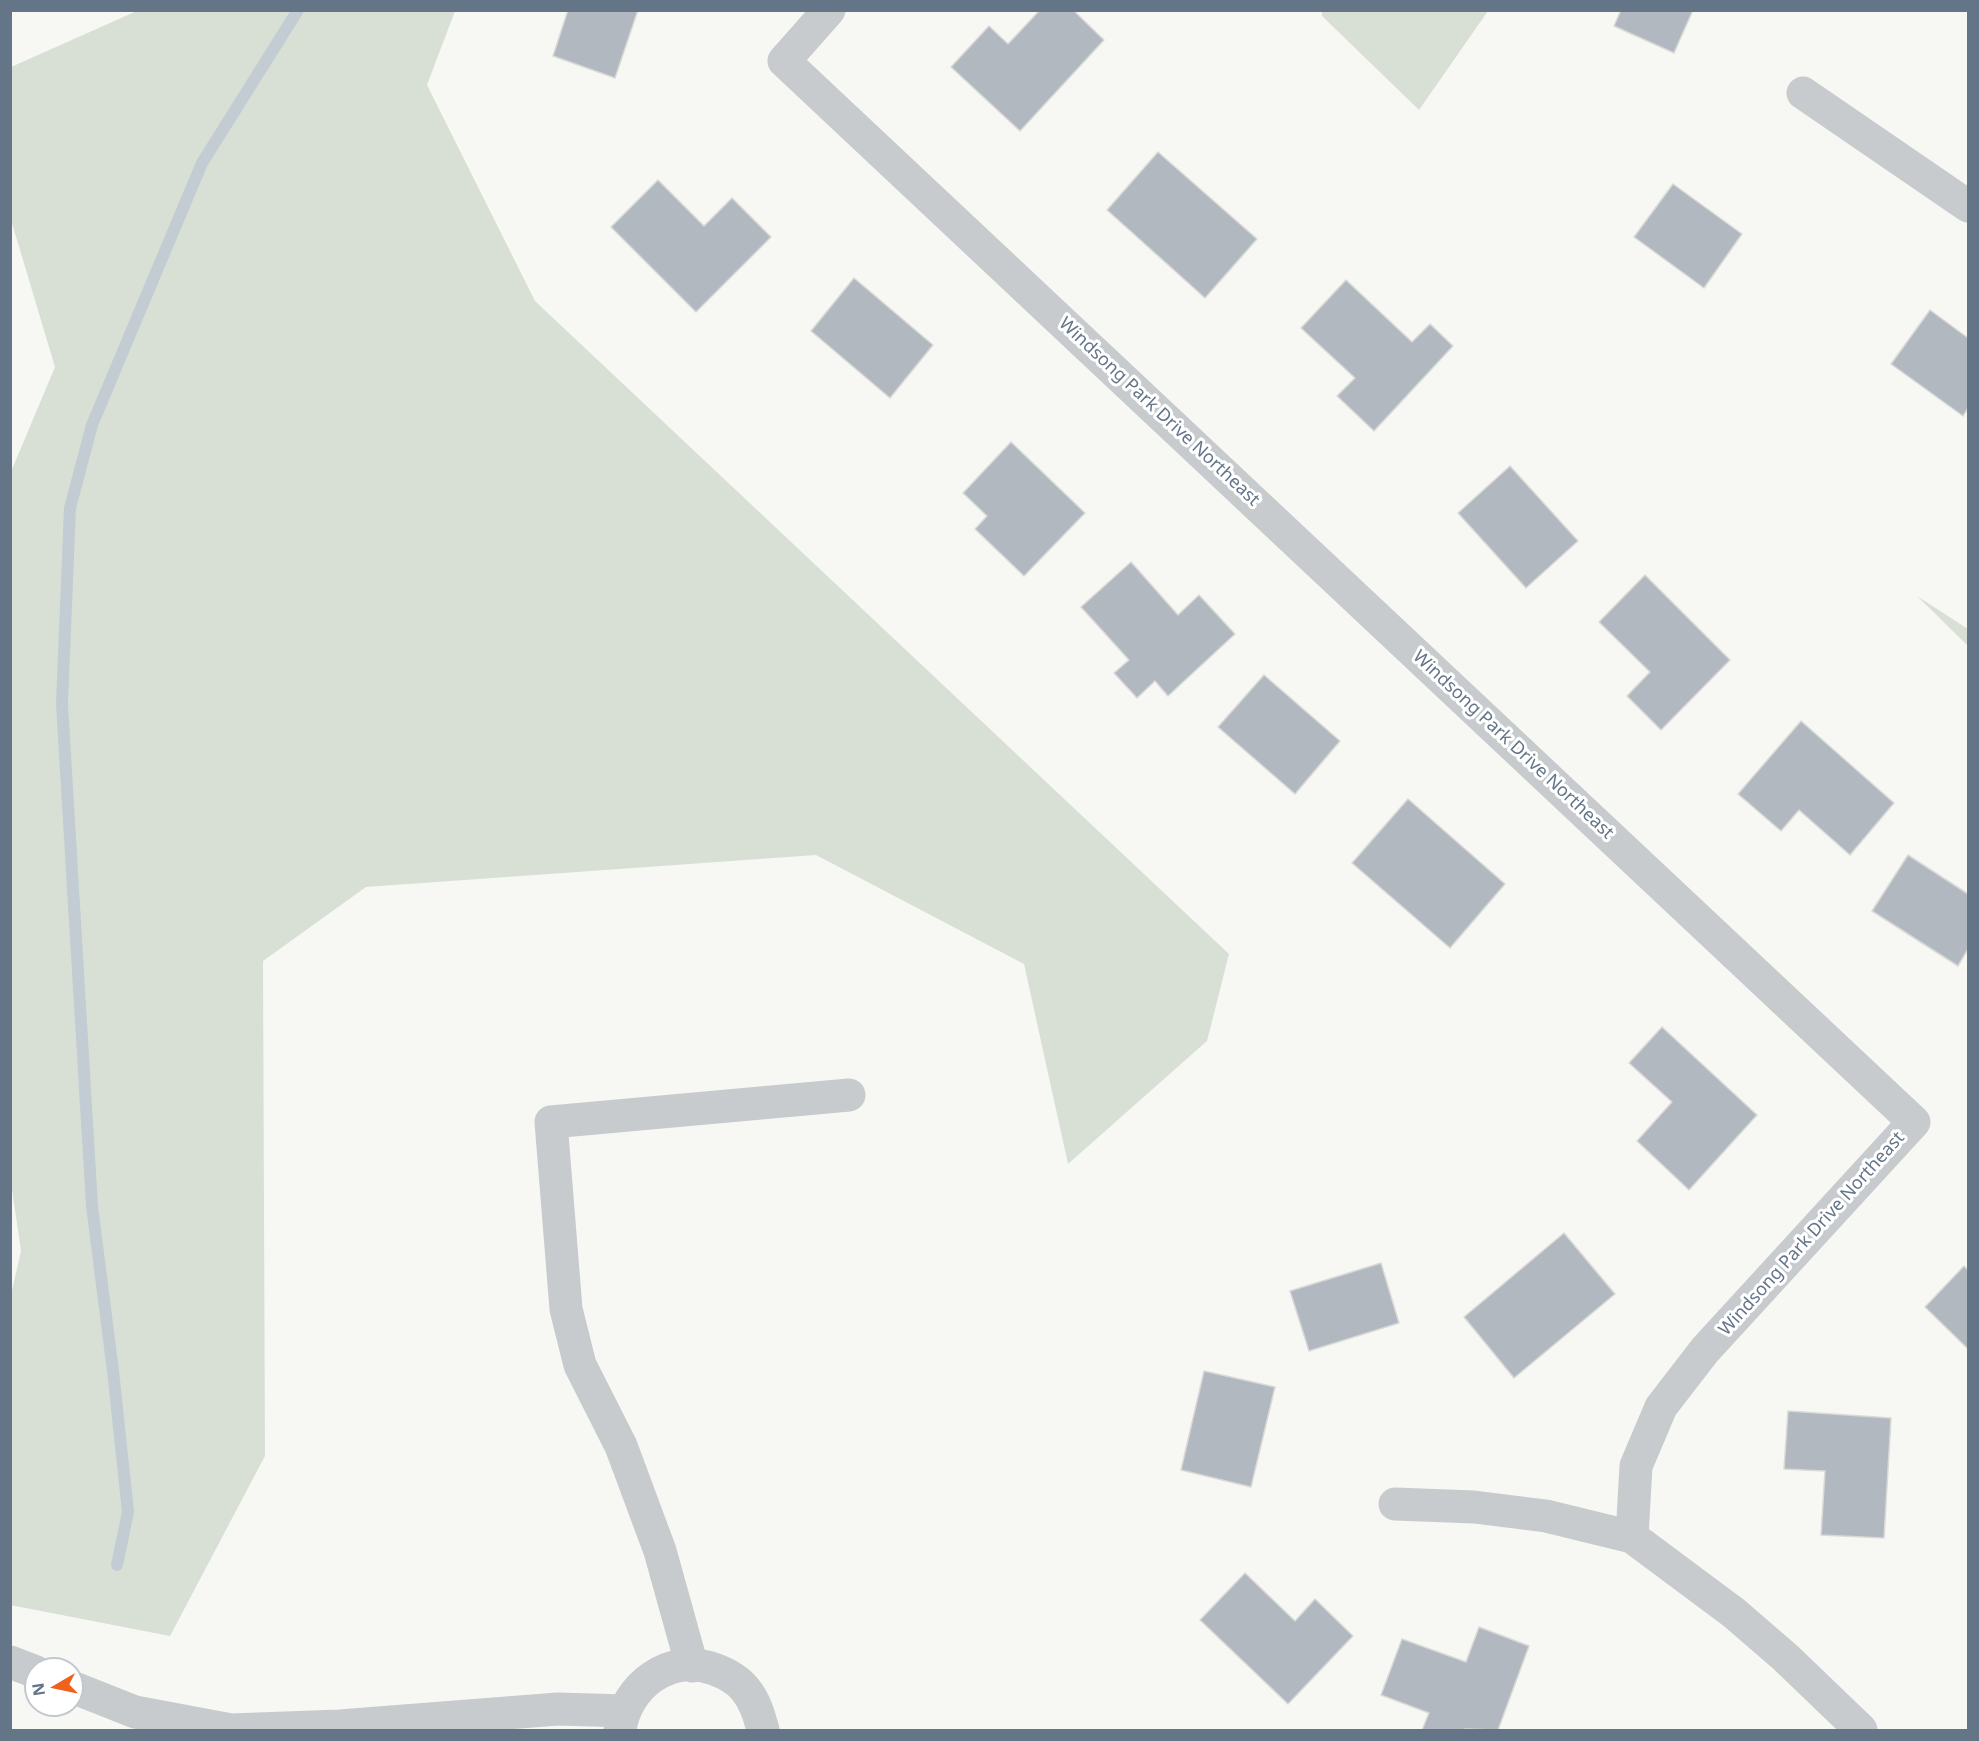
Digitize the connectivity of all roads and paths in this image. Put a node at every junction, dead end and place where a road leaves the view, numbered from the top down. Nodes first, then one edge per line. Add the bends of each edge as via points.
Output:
1 (829, 10) edge
2 (1803, 93) dead end
3 (1968, 206) edge
4 (849, 1095) dead end
5 (1395, 1504) dead end
6 (1632, 1537) junction
7 (692, 1666) junction
8 (84, 1692) edge
9 (622, 1721) edge
10 (763, 1731) edge
11 (1861, 1731) edge

1 - 6 street, Windsong Park Drive Northeast via 784,61 1914,1122 1705,1350 1661,1407 1636,1466
2 - 3 street
4 - 7 street via 551,1122 566,1309 580,1365 621,1446 656,1541
5 - 6 street via 1474,1507 1546,1516
6 - 11 street via 1742,1621
7 - 9 street via 680,1665 658,1673 639,1687 626,1706
7 - 10 street via 703,1665 725,1673 744,1687 757,1707
8 - 9 street via 135,1712 231,1730 558,1709

